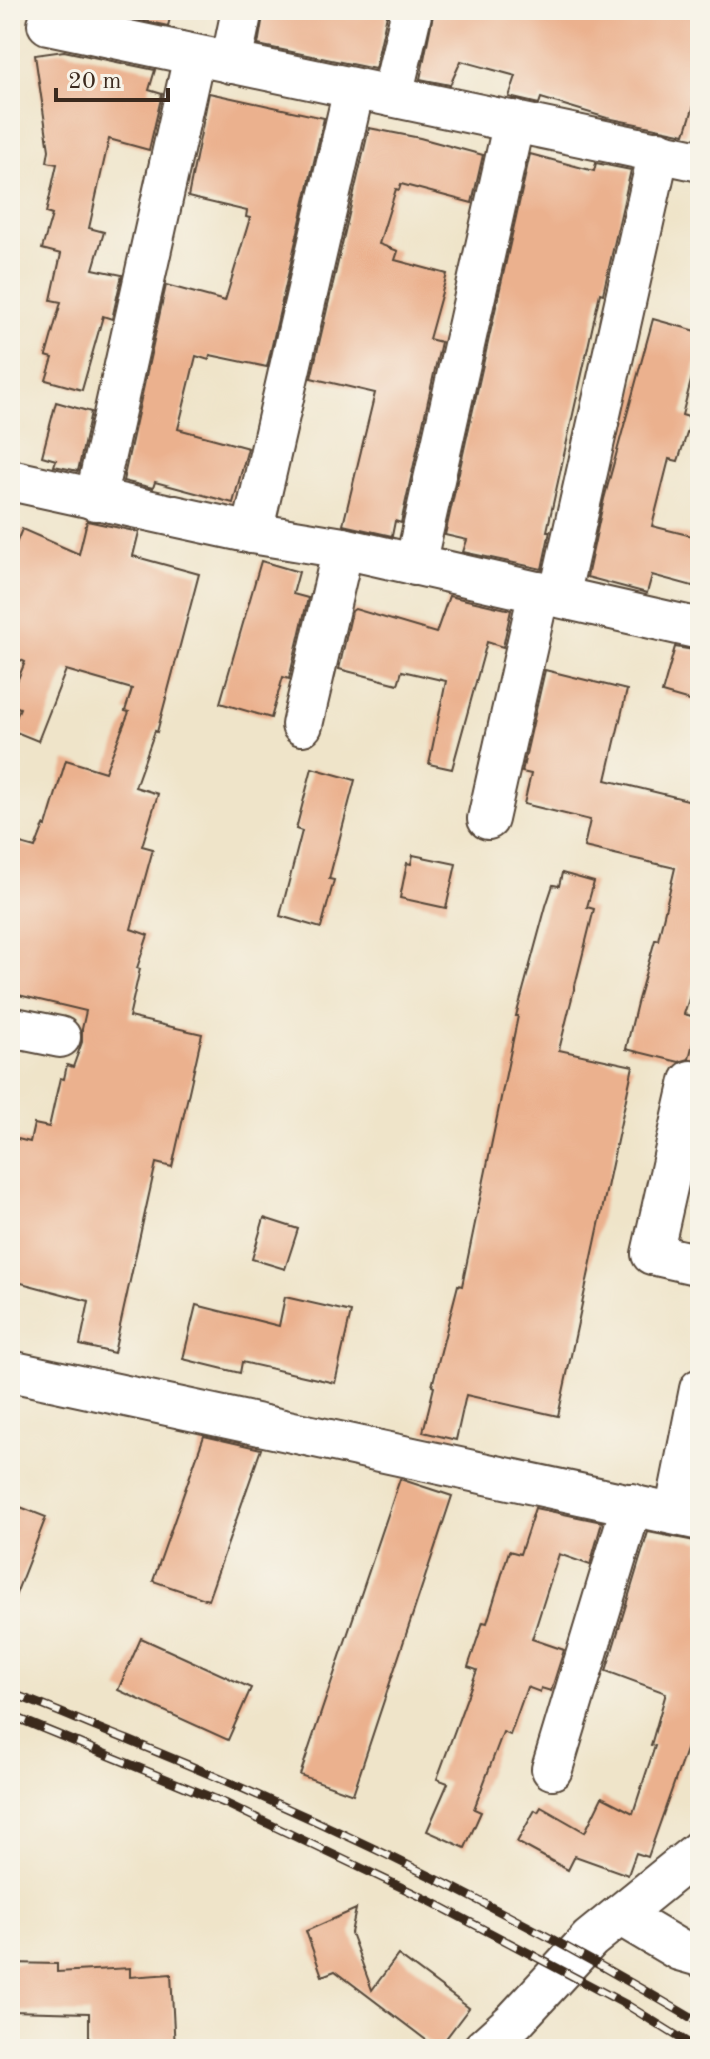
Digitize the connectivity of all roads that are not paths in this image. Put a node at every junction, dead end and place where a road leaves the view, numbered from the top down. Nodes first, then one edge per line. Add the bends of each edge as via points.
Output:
1 (54, 10) edge
2 (242, 10) edge
3 (412, 10) edge
4 (213, 59) junction
5 (373, 93) junction
6 (514, 121) junction
7 (659, 151) junction
8 (700, 161) edge
9 (10, 480) edge
10 (95, 500) junction
11 (252, 533) junction
12 (343, 548) junction
13 (415, 565) junction
14 (549, 595) junction
15 (700, 629) edge
16 (302, 725) dead end
17 (488, 819) dead end
18 (10, 1027) edge
19 (60, 1037) dead end
20 (691, 1081) dead end
21 (700, 1265) edge
22 (10, 1371) edge
23 (700, 1389) edge
24 (632, 1504) junction
25 (688, 1517) edge
26 (552, 1769) dead end
27 (700, 1850) edge
28 (620, 1915) junction
29 (700, 1956) edge
30 (483, 2049) edge

1 - 4 street via 48,24
2 - 4 street
3 - 5 street
4 - 5 street
4 - 10 street
5 - 6 street
5 - 11 street
6 - 7 street
6 - 13 street
7 - 8 street
7 - 14 street
9 - 10 street
10 - 11 street
11 - 12 street
12 - 13 street
12 - 16 street
13 - 14 street
14 - 15 street
14 - 17 street
18 - 19 street
20 - 21 street via 652,1254
22 - 24 street
23 - 25 street
24 - 25 street
24 - 26 street
27 - 28 street
28 - 29 street via 679,1950
28 - 30 street via 576,1952

